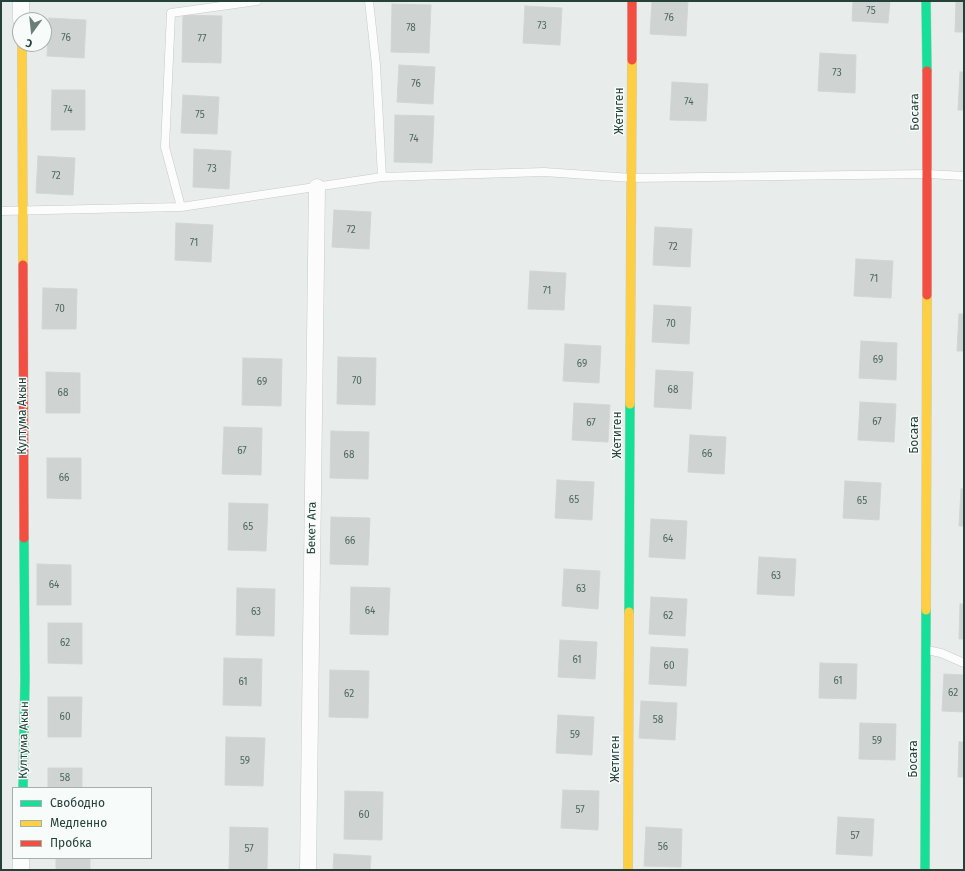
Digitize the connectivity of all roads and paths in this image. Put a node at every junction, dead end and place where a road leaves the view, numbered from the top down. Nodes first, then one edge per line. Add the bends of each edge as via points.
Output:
1 (21, 1) edge
2 (257, 1) edge
3 (369, 1) edge
4 (632, 1) edge
5 (926, 1) edge
6 (22, 12) edge
7 (22, 52) edge
8 (928, 174) junction
9 (382, 176) junction
10 (964, 176) edge
11 (632, 178) junction
12 (317, 187) junction
13 (181, 207) junction
14 (1, 211) edge
15 (22, 211) junction
16 (927, 650) junction
17 (964, 662) edge
18 (23, 787) edge
19 (21, 859) edge
20 (21, 870) edge
21 (308, 870) edge
22 (628, 870) edge
23 (925, 870) edge

1 - 6 street
2 - 13 lane via 171,13 165,147
3 - 9 lane via 376,65
4 - 11 street, Жетиген
5 - 8 street, Босаға
7 - 15 street, Култума Акын
8 - 10 lane
8 - 11 lane
8 - 16 street, Босаға
9 - 11 lane via 544,172
9 - 12 lane
11 - 22 street, Жетиген
12 - 13 lane
12 - 21 street, Бекет Ата
13 - 15 lane
14 - 15 lane
15 - 18 street, Култума Акын via 25,664
16 - 17 lane
16 - 23 street, Босаға
19 - 20 street

